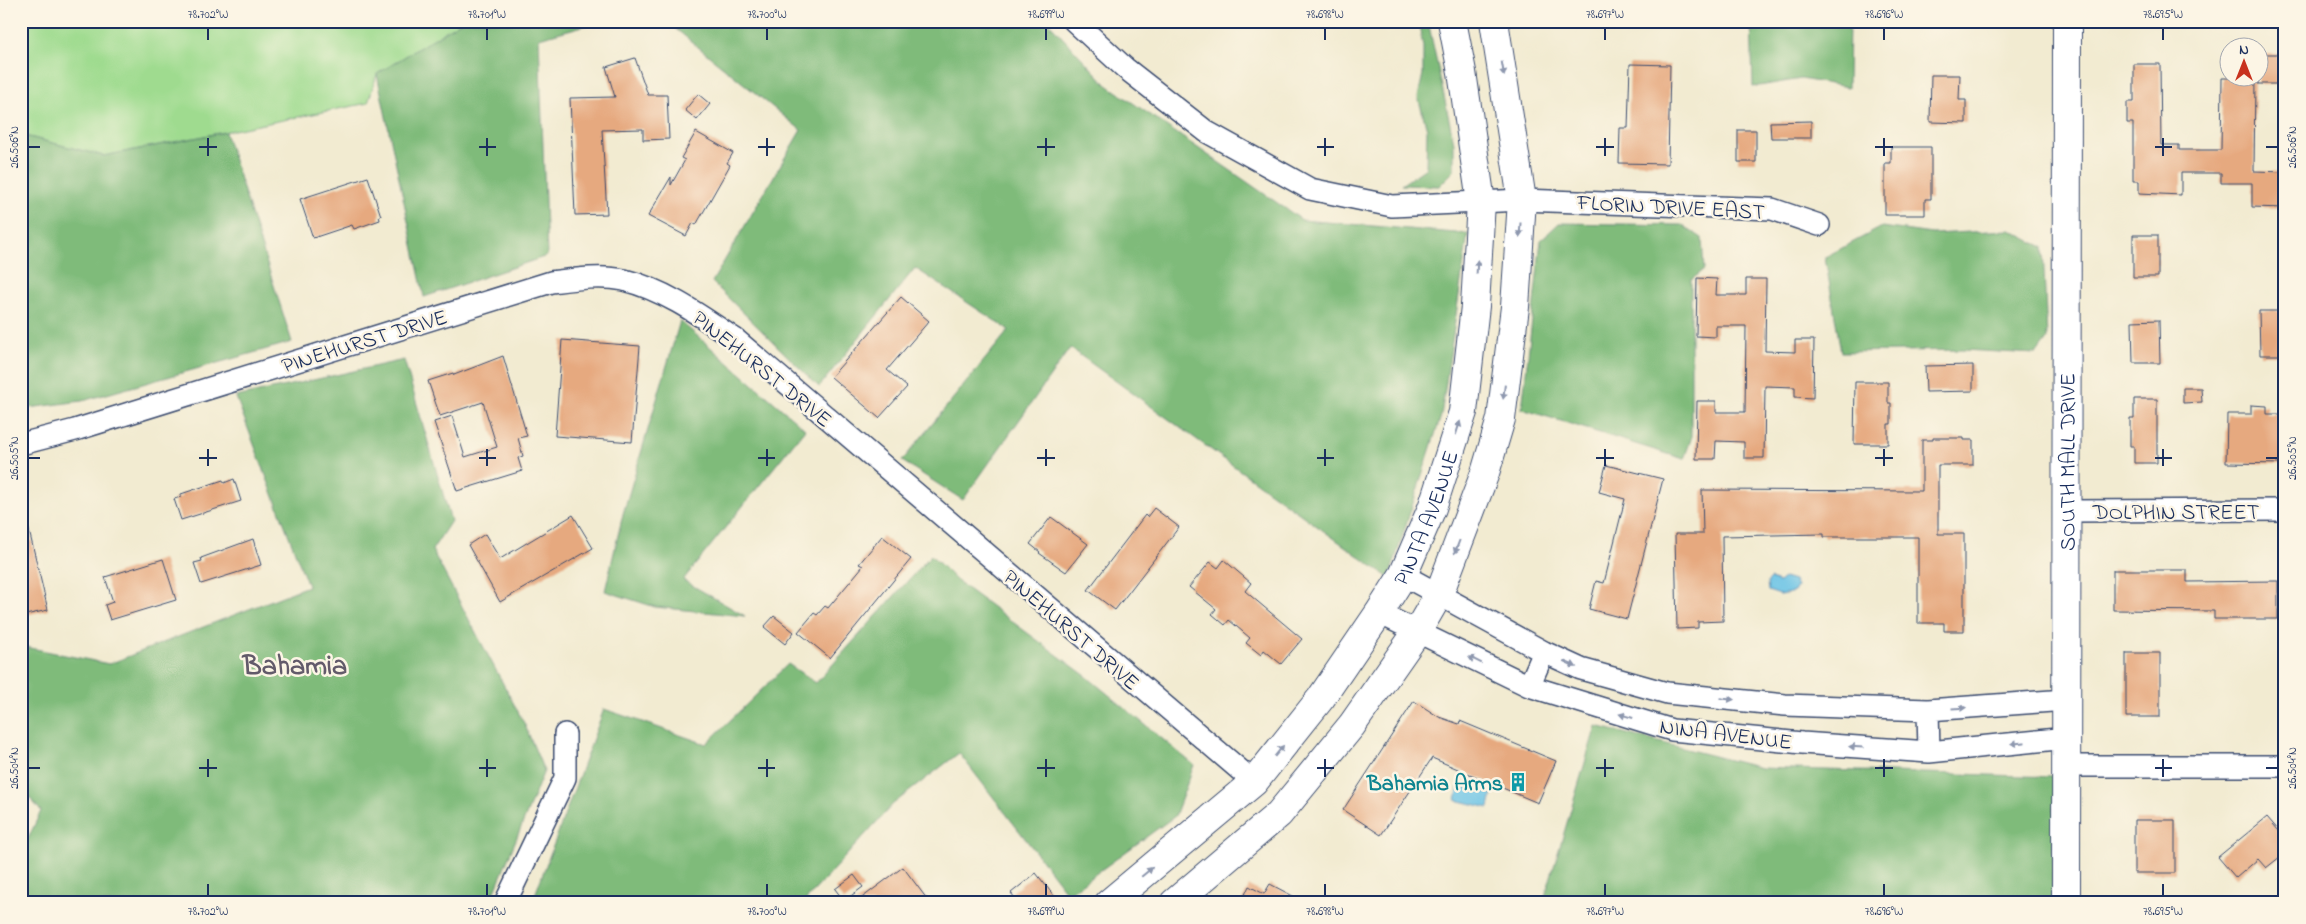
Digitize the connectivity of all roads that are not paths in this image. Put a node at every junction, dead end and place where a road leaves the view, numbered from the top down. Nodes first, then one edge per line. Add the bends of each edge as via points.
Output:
1 (1074, 21) edge
2 (1452, 21) edge
3 (1494, 21) edge
4 (2067, 21) edge
5 (1522, 200) junction
6 (1481, 202) junction
7 (1819, 224) dead end
8 (21, 444) edge
9 (2285, 510) edge
10 (2068, 511) junction
11 (1403, 575) junction
12 (1439, 594) junction
13 (1379, 613) junction
14 (1417, 632) junction
15 (1544, 652) junction
16 (1529, 686) junction
17 (2066, 700) junction
18 (1928, 710) junction
19 (565, 734) dead end
20 (2066, 738) junction
21 (1928, 752) junction
22 (2066, 766) junction
23 (2285, 766) edge
24 (1254, 782) junction
25 (1117, 901) edge
26 (505, 903) edge
27 (1174, 903) edge
28 (2066, 903) edge

1 - 6 street, FLORIN DRIVE EAST via 1125,68 1207,132 1310,189 1392,206
2 - 6 street, PINTA AVENUE
3 -> 5 street, PINTA AVENUE
4 - 10 street, SOUTH MALL DRIVE
5 - 6 street, FLORIN DRIVE EAST
5 - 7 street, FLORIN DRIVE EAST via 1772,209
5 -> 12 street, PINTA AVENUE via 1515,307 1501,419 1485,473
11 -> 6 street, PINTA AVENUE via 1432,508 1463,412 1475,306
8 - 24 street, PINEHURST DRIVE via 551,282 584,278 622,280 686,306 735,339
9 - 10 street, DOLPHIN STREET
10 - 17 street, SOUTH MALL DRIVE
11 - 12 street, NINA AVENUE
11 - 13 street, PINTA AVENUE
12 - 14 street, PINTA AVENUE
12 - 15 street, NINA AVENUE
13 - 14 street, NINA AVENUE
24 -> 13 street, PINTA AVENUE via 1321,698
16 -> 14 street, NINA AVENUE
14 - 27 street, PINTA AVENUE via 1352,725 1279,814
15 - 16 street
15 -> 18 street, NINA AVENUE via 1581,669 1667,693 1785,706
21 -> 16 street, NINA AVENUE via 1672,730
18 -> 17 street, NINA AVENUE
17 - 20 street, SOUTH MALL DRIVE
18 - 21 street
19 - 26 street via 565,778
20 -> 21 street, NINA AVENUE
20 - 22 street, SOUTH MALL DRIVE
22 - 23 street
22 - 28 street, SOUTH MALL DRIVE
25 -> 24 street, PINTA AVENUE

